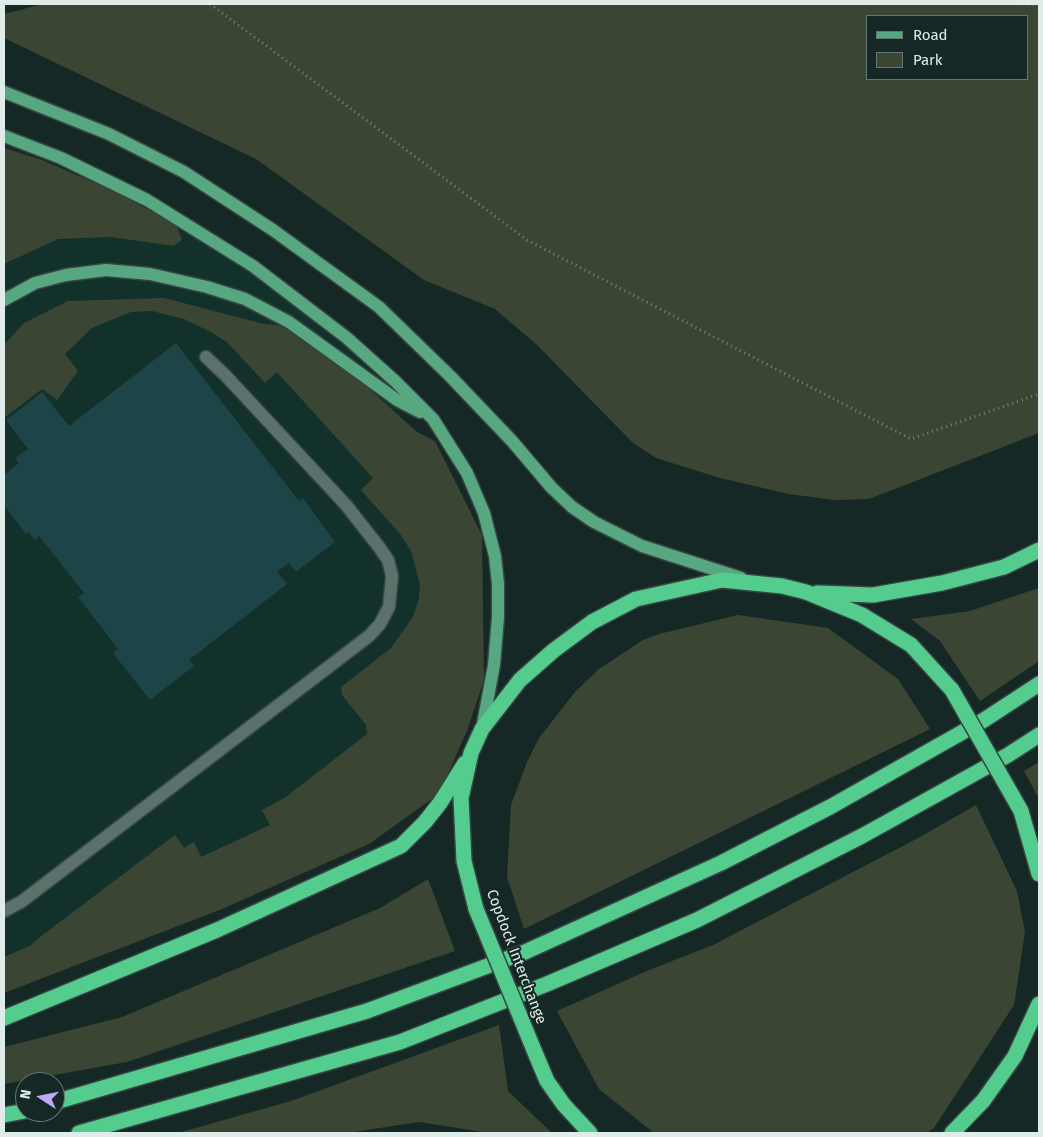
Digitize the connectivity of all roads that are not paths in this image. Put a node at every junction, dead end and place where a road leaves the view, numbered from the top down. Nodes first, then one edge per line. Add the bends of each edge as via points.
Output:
1 (4, 92) edge
2 (4, 136) edge
3 (4, 300) edge
4 (206, 357) dead end
5 (433, 419) junction
6 (1039, 550) edge
7 (760, 583) junction
8 (806, 592) junction
9 (1039, 684) edge
10 (482, 729) junction
11 (1039, 735) edge
12 (471, 754) junction
13 (1039, 874) edge
14 (4, 911) edge
15 (1039, 1004) edge
16 (4, 1018) edge
17 (65, 1099) edge
18 (79, 1133) edge
19 (590, 1133) edge
20 (952, 1133) edge

1 - 7 main road via 109,134 184,172 273,230 379,307 450,376 551,487 594,522 642,546
2 - 5 main road via 61,158 147,200 253,266 347,338
3 - 5 main road via 35,284 106,270 150,274 207,287 245,299 289,322 397,400
4 - 14 lane via 346,505 379,546 388,560 392,576 389,606 369,636 21,902
5 - 10 main road via 467,473 484,513 494,556 498,617 494,665
6 - 8 highway via 1004,567 942,583 873,595
7 - 8 highway, Copdock Interchange
7 - 10 highway, Copdock Interchange via 722,580 684,587 636,599 592,622 520,680
8 - 13 highway, Copdock Interchange, bridge via 862,615 911,645 952,690 1021,811
9 - 17 highway via 984,720 822,811 721,863 525,952 367,1011
10 - 12 highway, Copdock Interchange
11 - 18 highway via 862,836 697,920 547,984 400,1042
12 - 16 highway via 425,822 401,846 217,930
12 - 19 highway, Copdock Interchange, bridge via 461,798 464,861 476,909 547,1081
15 - 20 highway via 1015,1056 983,1101

